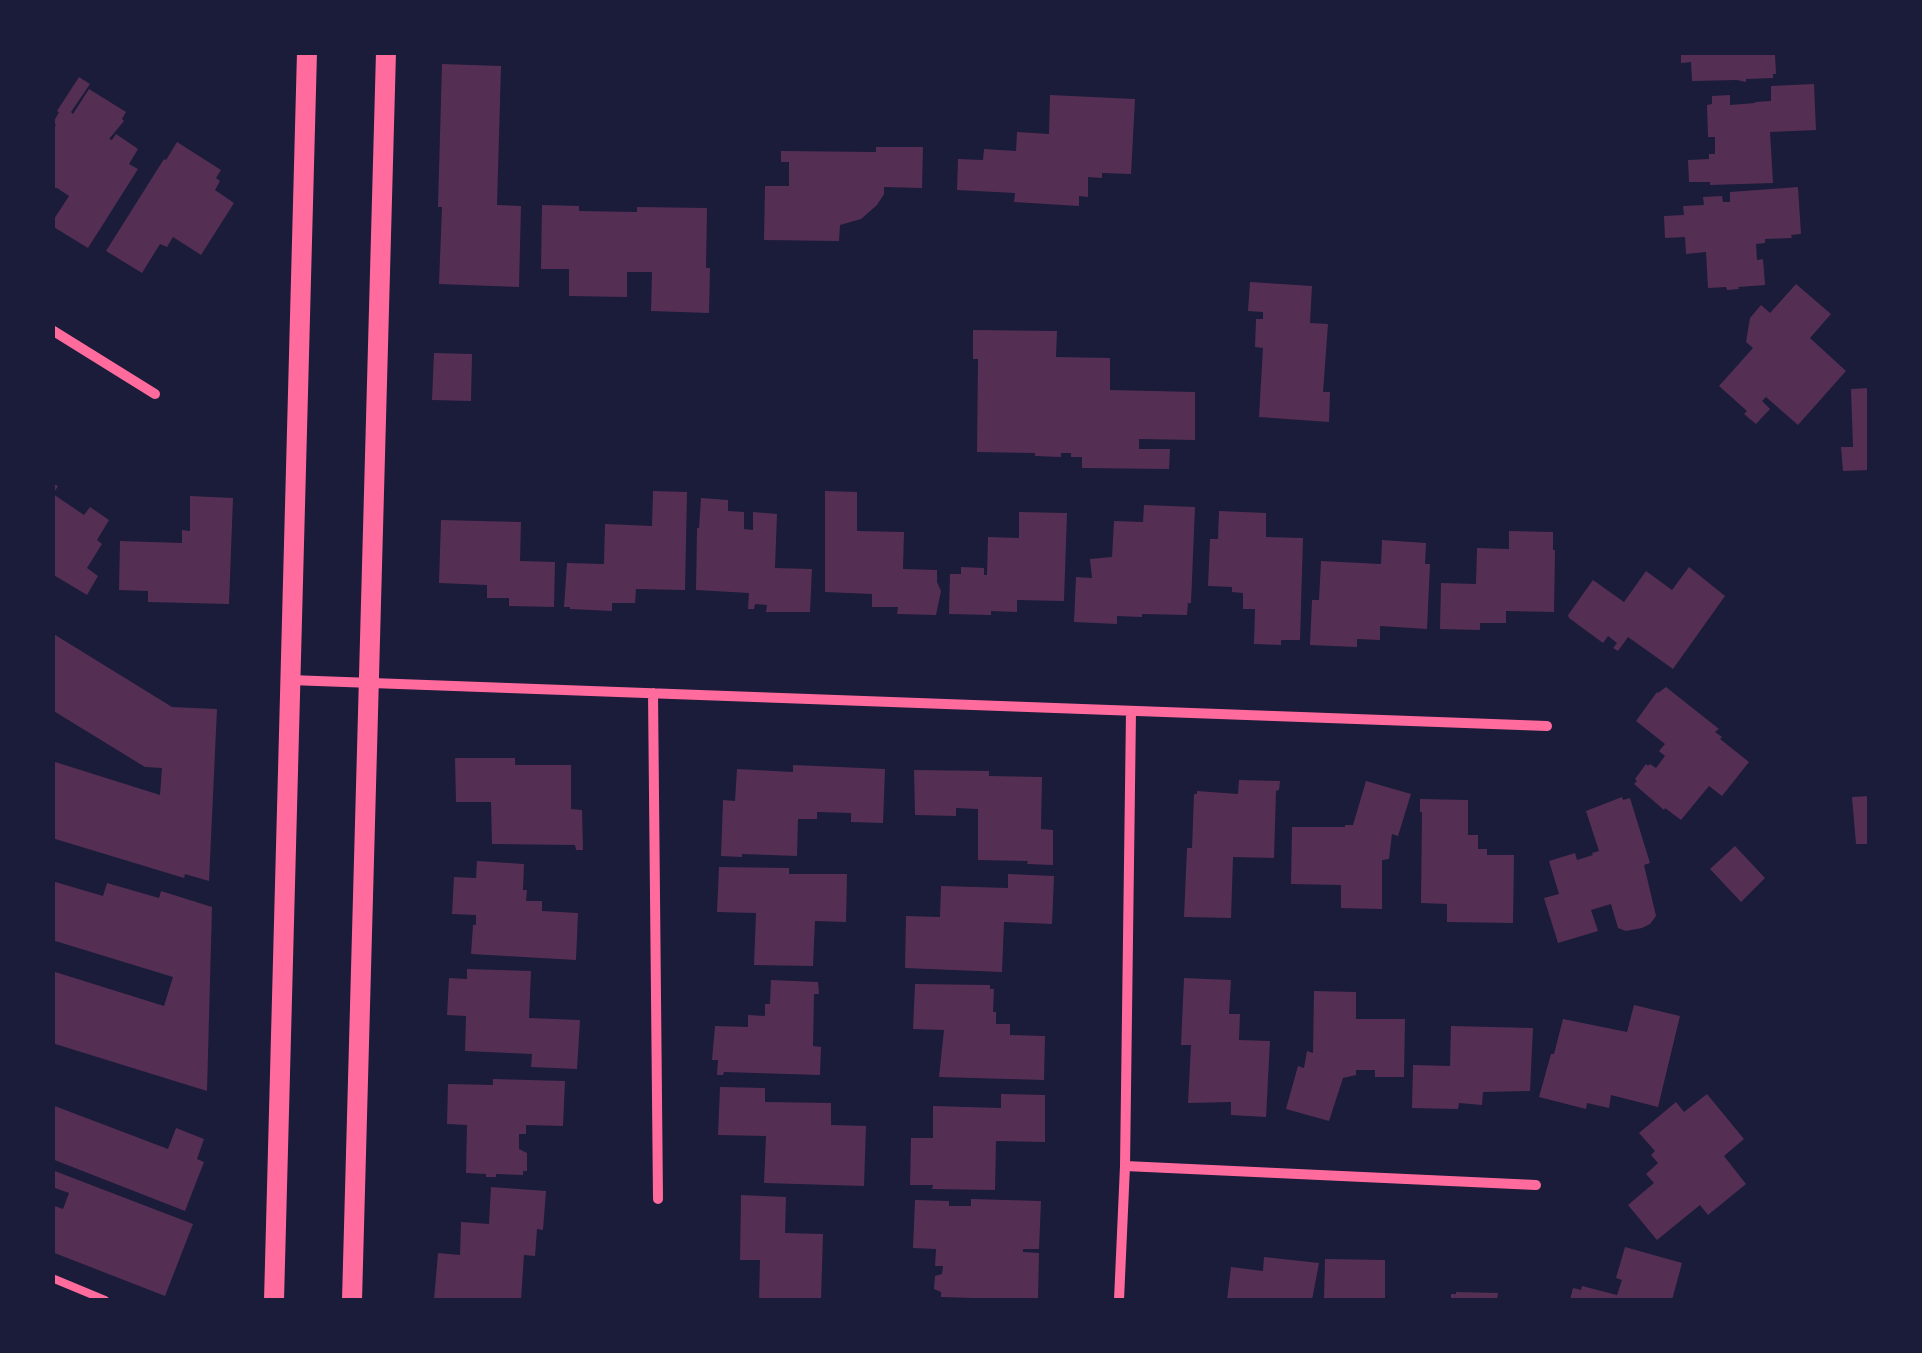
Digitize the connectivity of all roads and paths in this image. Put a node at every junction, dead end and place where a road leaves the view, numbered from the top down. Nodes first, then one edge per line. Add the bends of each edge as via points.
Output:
1 (307, 52) edge
2 (386, 52) edge
3 (52, 330) edge
4 (155, 394) dead end
5 (290, 680) junction
6 (369, 683) junction
7 (652, 694) junction
8 (1131, 710) junction
9 (1547, 726) dead end
10 (1125, 1166) junction
11 (1536, 1184) dead end
12 (658, 1200) dead end
13 (52, 1278) edge
14 (106, 1300) edge
15 (274, 1300) edge
16 (352, 1300) edge
17 (1119, 1300) edge

1 - 5 main road
2 - 6 main road
3 - 4 street
5 - 6 street
5 - 15 main road
6 - 7 street
6 - 16 main road
7 - 8 street
7 - 12 street
8 - 9 street
8 - 10 street
10 - 11 street
10 - 17 street
13 - 14 lane

